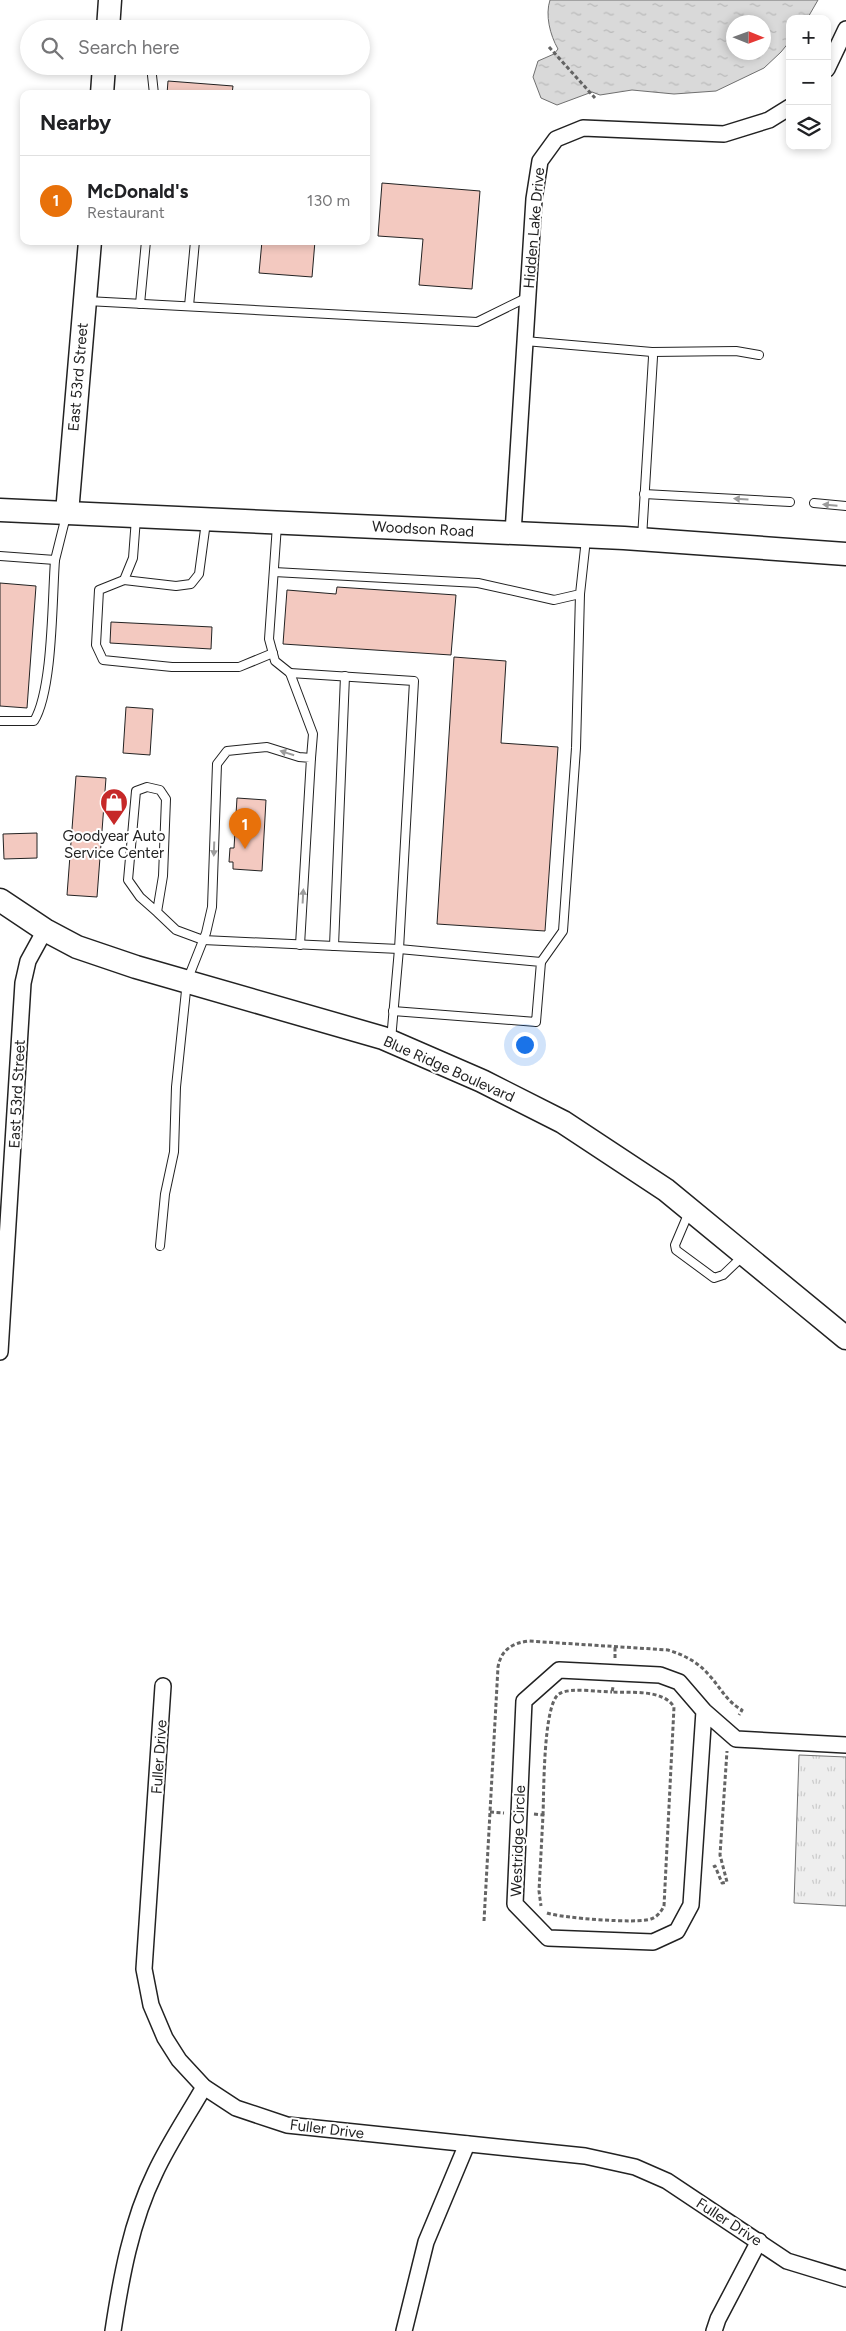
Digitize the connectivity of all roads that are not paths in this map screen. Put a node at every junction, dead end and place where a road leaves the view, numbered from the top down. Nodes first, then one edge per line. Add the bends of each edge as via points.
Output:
1 (110, 0) edge
2 (109, 20) edge
3 (845, 34) edge
4 (831, 61) edge
5 (103, 75) edge
6 (152, 75) edge
7 (102, 90) edge
8 (154, 90) edge
9 (786, 109) edge
10 (90, 245) edge
11 (146, 245) edge
12 (195, 245) edge
13 (528, 297) junction
14 (85, 301) junction
15 (140, 304) junction
16 (189, 306) junction
17 (525, 341) junction
18 (652, 352) junction
19 (759, 355) dead end
20 (644, 494) junction
21 (790, 502) dead end
22 (814, 503) dead end
23 (846, 506) edge
24 (0, 510) edge
25 (67, 513) junction
26 (136, 517) junction
27 (206, 520) junction
28 (277, 523) junction
29 (514, 534) junction
30 (586, 536) junction
31 (642, 540) junction
32 (846, 554) edge
33 (0, 556) edge
34 (55, 560) junction
35 (274, 572) junction
36 (124, 580) junction
37 (580, 594) junction
38 (273, 653) junction
39 (290, 673) junction
40 (345, 676) junction
41 (0, 721) edge
42 (311, 758) junction
43 (0, 900) edge
44 (157, 912) junction
45 (45, 930) junction
46 (204, 940) junction
47 (300, 945) junction
48 (334, 946) junction
49 (399, 949) junction
50 (541, 962) junction
51 (187, 980) junction
52 (393, 1011) junction
53 (391, 1042) junction
54 (690, 1210) junction
55 (160, 1246) dead end
56 (744, 1254) junction
57 (846, 1338) edge
58 (0, 1352) edge
59 (163, 1686) dead end
60 (704, 1711) junction
61 (846, 1745) edge
62 (204, 2086) junction
63 (467, 2144) junction
64 (759, 2241) junction
65 (846, 2279) edge
66 (113, 2331) edge
67 (404, 2331) edge
68 (714, 2331) edge

1 - 2 street
3 - 4 street
5 - 7 street
6 - 8 lane
9 - 13 street, Hidden Lake Drive via 769,120 724,134 583,128 556,139 540,161 534,200
10 - 14 street, East 53rd Street
11 - 15 lane
12 - 16 lane
13 - 16 lane via 477,322
13 - 17 street, Hidden Lake Drive
14 - 15 lane
14 - 25 street, East 53rd Street
15 - 16 lane
17 - 18 lane
17 - 29 street, Hidden Lake Drive
18 - 19 lane via 736,351
18 - 20 lane
21 -> 20 lane
20 - 31 lane
23 -> 22 lane
24 - 25 street, Woodson Road
25 - 26 street, Woodson Road
25 - 34 lane
26 - 27 street, Woodson Road
26 - 36 lane via 133,558
27 - 28 street, Woodson Road
27 - 36 lane via 199,574 191,584 176,586
28 - 29 street, Woodson Road
28 - 35 lane
29 - 30 street, Woodson Road
30 - 31 street, Woodson Road
30 - 37 lane
31 - 32 street, Woodson Road
33 - 34 lane
34 - 41 lane via 46,685 39,712 34,721
35 - 37 lane via 478,584 554,600
35 - 38 lane via 269,639
36 - 38 lane via 99,590 96,645 103,660 172,667 239,667
37 - 50 lane via 576,748 563,931
38 - 39 lane via 275,661
39 - 40 lane
39 - 42 lane via 313,734
40 - 48 lane
40 - 49 lane via 414,681
42 -> 46 lane via 267,747 227,751 217,764 212,907
47 -> 42 lane
43 - 45 street, Blue Ridge Boulevard
44 - 44 lane via 163,876 166,799 160,790 147,787 136,791 128,880 140,897
44 - 46 lane via 176,930
45 - 51 street, Blue Ridge Boulevard via 77,947
45 - 58 street, East 53rd Street via 28,962 23,983
46 - 47 lane
46 - 51 lane
47 - 48 lane
48 - 49 lane
49 - 50 lane
49 - 52 lane
50 - 52 lane via 536,1022
51 - 53 street, Blue Ridge Boulevard
51 - 55 lane via 176,1087 174,1152 165,1194
52 - 53 lane
53 - 54 street, Blue Ridge Boulevard via 482,1081 563,1122 666,1190
54 - 56 street, Blue Ridge Boulevard
54 - 56 lane via 675,1244 676,1250 714,1278 723,1276
56 - 57 street, Blue Ridge Boulevard
59 - 62 street, Fuller Drive via 144,1969 151,2005 164,2038 179,2060
60 - 60 street, Westridge Circle via 679,1682 660,1675 558,1670 524,1701 515,1904 548,1938 653,1942 677,1931 691,1905
60 - 61 street, Westridge Circle via 736,1739
62 - 63 street, Fuller Drive via 236,2108 287,2125
62 - 66 street via 154,2173 134,2229
63 - 64 street, Fuller Drive via 585,2156 635,2167 667,2181
63 - 67 street via 426,2242
64 - 65 street, Fuller Drive via 787,2261
64 - 68 street

